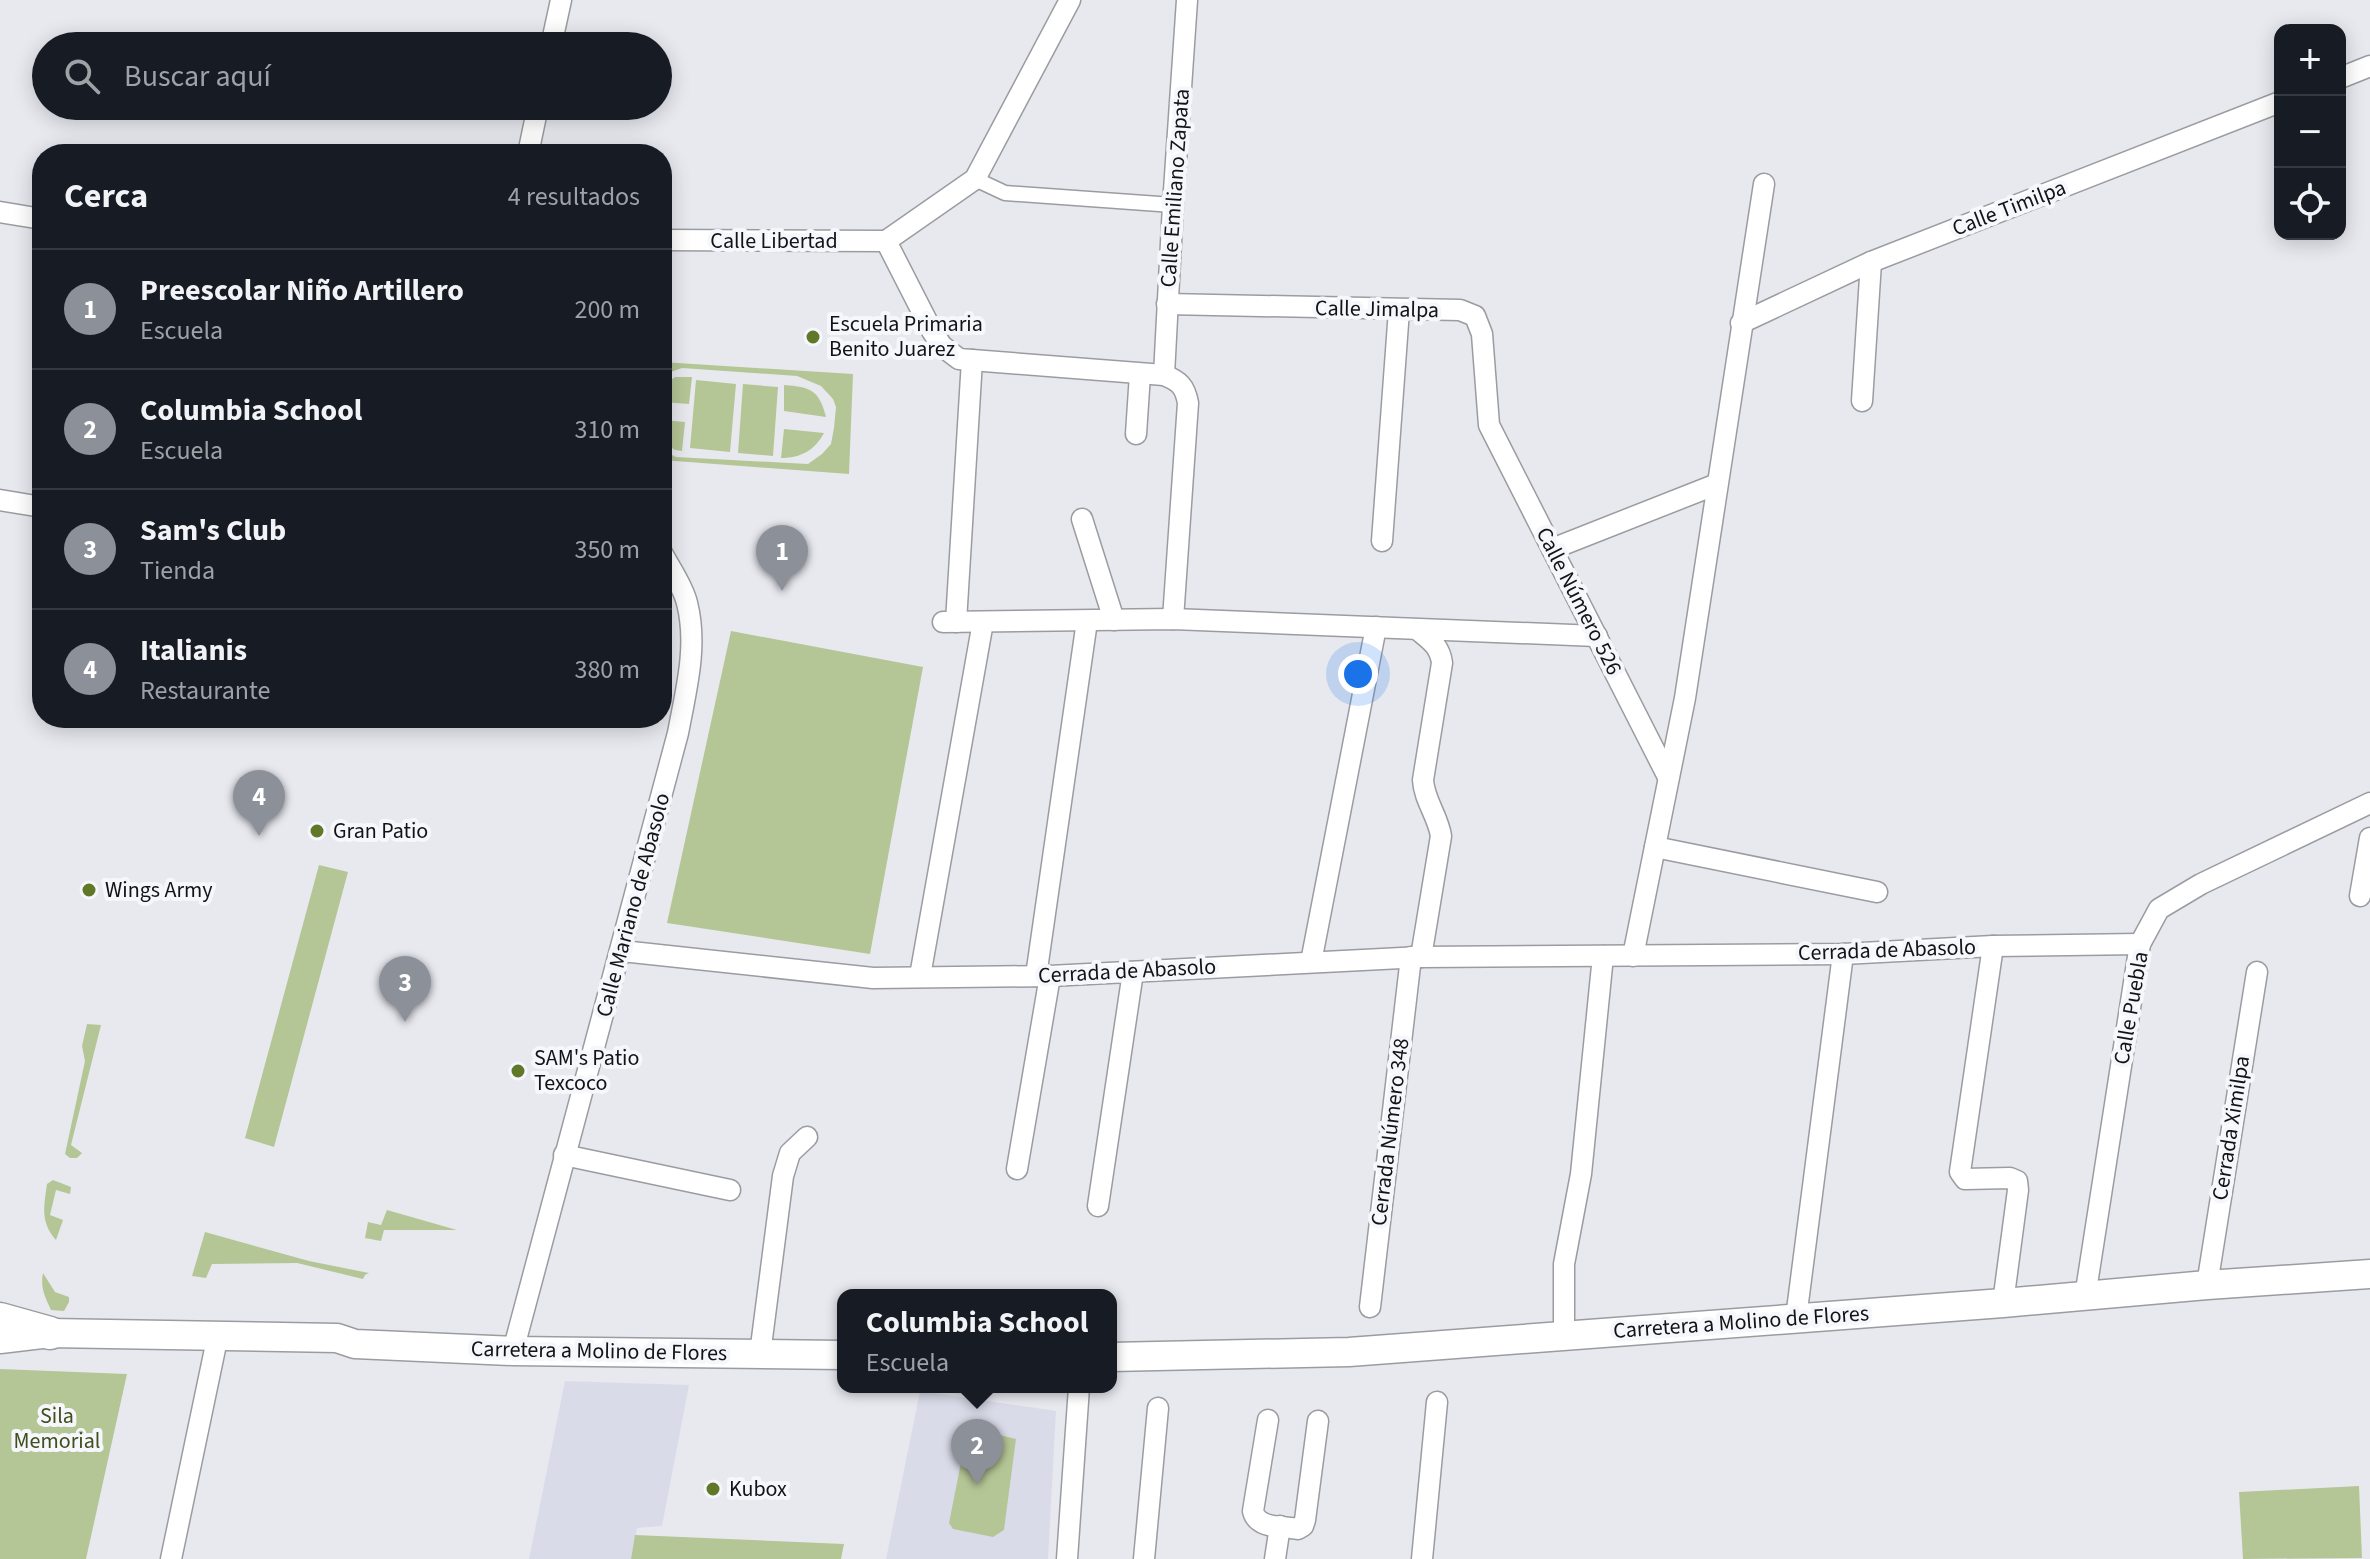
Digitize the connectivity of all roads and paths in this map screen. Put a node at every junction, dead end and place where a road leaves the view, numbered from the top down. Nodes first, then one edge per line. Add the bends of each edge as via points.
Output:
1 (561, 0) edge
2 (1070, 0) edge
3 (1187, 0) edge
4 (554, 32) edge
5 (2370, 66) edge
6 (2346, 76) edge
7 (2274, 104) edge
8 (535, 120) edge
9 (530, 144) edge
10 (975, 179) junction
11 (1764, 184) dead end
12 (1173, 205) junction
13 (0, 212) edge
14 (32, 217) edge
15 (672, 240) edge
16 (886, 241) junction
17 (1871, 262) junction
18 (1167, 304) junction
19 (1399, 310) junction
20 (1741, 323) junction
21 (972, 360) junction
22 (1140, 374) junction
23 (1164, 375) junction
24 (1862, 401) dead end
25 (1489, 425) joint
26 (1136, 434) dead end
27 (1717, 484) junction
28 (0, 500) edge
29 (32, 505) edge
30 (1082, 519) dead end
31 (1382, 541) dead end
32 (1552, 549) junction
33 (672, 571) edge
34 (1173, 619) junction
35 (1114, 620) junction
36 (1087, 621) junction
37 (983, 622) junction
38 (1376, 627) junction
39 (1418, 630) junction
40 (1597, 636) junction
41 (1668, 777) junction
42 (2370, 803) edge
43 (2370, 838) edge
44 (1655, 847) junction
45 (1877, 892) dead end
46 (2360, 896) dead end
47 (2140, 944) junction
48 (1993, 946) junction
49 (622, 951) junction
50 (1843, 954) junction
51 (1603, 956) junction
52 (1633, 956) junction
53 (1416, 957) junction
54 (1311, 962) junction
55 (1133, 972) junction
56 (2257, 972) dead end
57 (920, 976) junction
58 (1043, 976) junction
59 (807, 1137) dead end
60 (564, 1155) junction
61 (1017, 1169) dead end
62 (730, 1190) dead end
63 (1098, 1206) dead end
64 (2370, 1274) edge
65 (2207, 1285) junction
66 (2085, 1297) junction
67 (2003, 1303) junction
68 (1370, 1307) dead end
69 (1796, 1318) junction
70 (4, 1332) edge
71 (50, 1333) joint
72 (1564, 1335) junction
73 (355, 1344) junction
74 (215, 1349) junction
75 (513, 1351) junction
76 (760, 1354) junction
77 (837, 1355) edge
78 (1117, 1357) edge
79 (1079, 1393) edge
80 (1437, 1402) dead end
81 (1158, 1408) dead end
82 (1268, 1420) dead end
83 (1318, 1421) dead end
84 (1280, 1526) junction
85 (171, 1559) edge
86 (1067, 1559) edge
87 (1144, 1559) edge
88 (1275, 1559) edge
89 (1422, 1559) edge

1 - 4 street
2 - 10 street
3 - 12 street, Calle Emiliano Zapata
5 - 6 street
7 - 17 street, Calle Timilpa
8 - 9 street
10 - 12 street via 1005,193
10 - 16 street
11 - 20 street
12 - 18 street, Calle Emiliano Zapata
13 - 14 street
15 - 16 street, Calle Libertad
16 - 21 street via 942,346 959,359
17 - 20 street, Calle Timilpa
17 - 24 street
18 - 19 street, Calle Jimalpa
18 - 23 street, Calle Emiliano Zapata
19 - 25 street, Calle Jimalpa via 1460,310 1475,316 1482,334
19 - 31 street
20 - 27 street
21 - 22 street
21 - 37 street via 949,622
22 - 23 street
22 - 26 street
23 - 34 street via 1186,390 1188,403
25 - 32 street, Calle Número 526
27 - 32 street
27 - 41 street
28 - 29 street
30 - 35 street
32 - 40 street, Calle Número 526
33 - 49 street, Calle Mariano de Abasolo via 687,599 692,655 678,733
34 - 35 street
34 - 38 street
35 - 36 street
36 - 37 street
36 - 58 street
37 - 57 street
38 - 39 street
38 - 54 street
39 - 40 street
39 - 53 street, Cerrada Número 348 via 1441,653 1423,780 1441,836
40 - 41 street, Calle Número 526
41 - 44 street
42 - 47 street, Calle Puebla via 2159,909
43 - 46 street
44 - 45 street
44 - 52 street
47 - 48 street, Cerrada de Abasolo
47 - 66 street, Calle Puebla
48 - 50 street, Cerrada de Abasolo
48 - 67 street via 1960,1172 1965,1179 2017,1181
49 - 57 street, Cerrada de Abasolo via 840,976
49 - 60 street, Calle Mariano de Abasolo
50 - 52 street, Cerrada de Abasolo
50 - 69 street
51 - 52 street, Cerrada de Abasolo
51 - 53 street, Cerrada de Abasolo
51 - 72 street via 1581,1174 1564,1264
53 - 54 street, Cerrada de Abasolo
53 - 68 street, Cerrada Número 348
54 - 55 street, Cerrada de Abasolo
55 - 58 street, Cerrada de Abasolo
55 - 63 street
56 - 65 street, Cerrada Ximilpa
57 - 58 street, Cerrada de Abasolo
58 - 61 street
59 - 76 street via 790,1153 783,1176
60 - 62 street
60 - 75 street, Calle Mariano de Abasolo
64 - 65 main road, Carretera a Molino de Flores
65 - 66 main road, Carretera a Molino de Flores
66 - 67 main road, Carretera a Molino de Flores
67 - 69 main road, Carretera a Molino de Flores
69 - 72 main road, Carretera a Molino de Flores
70 - 71 main road
70 - 74 main road, Carretera a Molino de Flores via 50,1343
71 - 73 main road, Carretera a Molino de Flores via 337,1338
72 - 78 main road, Carretera a Molino de Flores via 1349,1352
73 - 74 main road, Carretera a Molino de Flores via 336,1349
73 - 75 main road, Carretera a Molino de Flores
74 - 85 street
75 - 76 main road, Carretera a Molino de Flores
76 - 77 main road, Carretera a Molino de Flores
79 - 86 street
80 - 89 street
81 - 87 street
82 - 84 street via 1253,1511 1259,1523
83 - 84 street via 1303,1526
84 - 88 street

